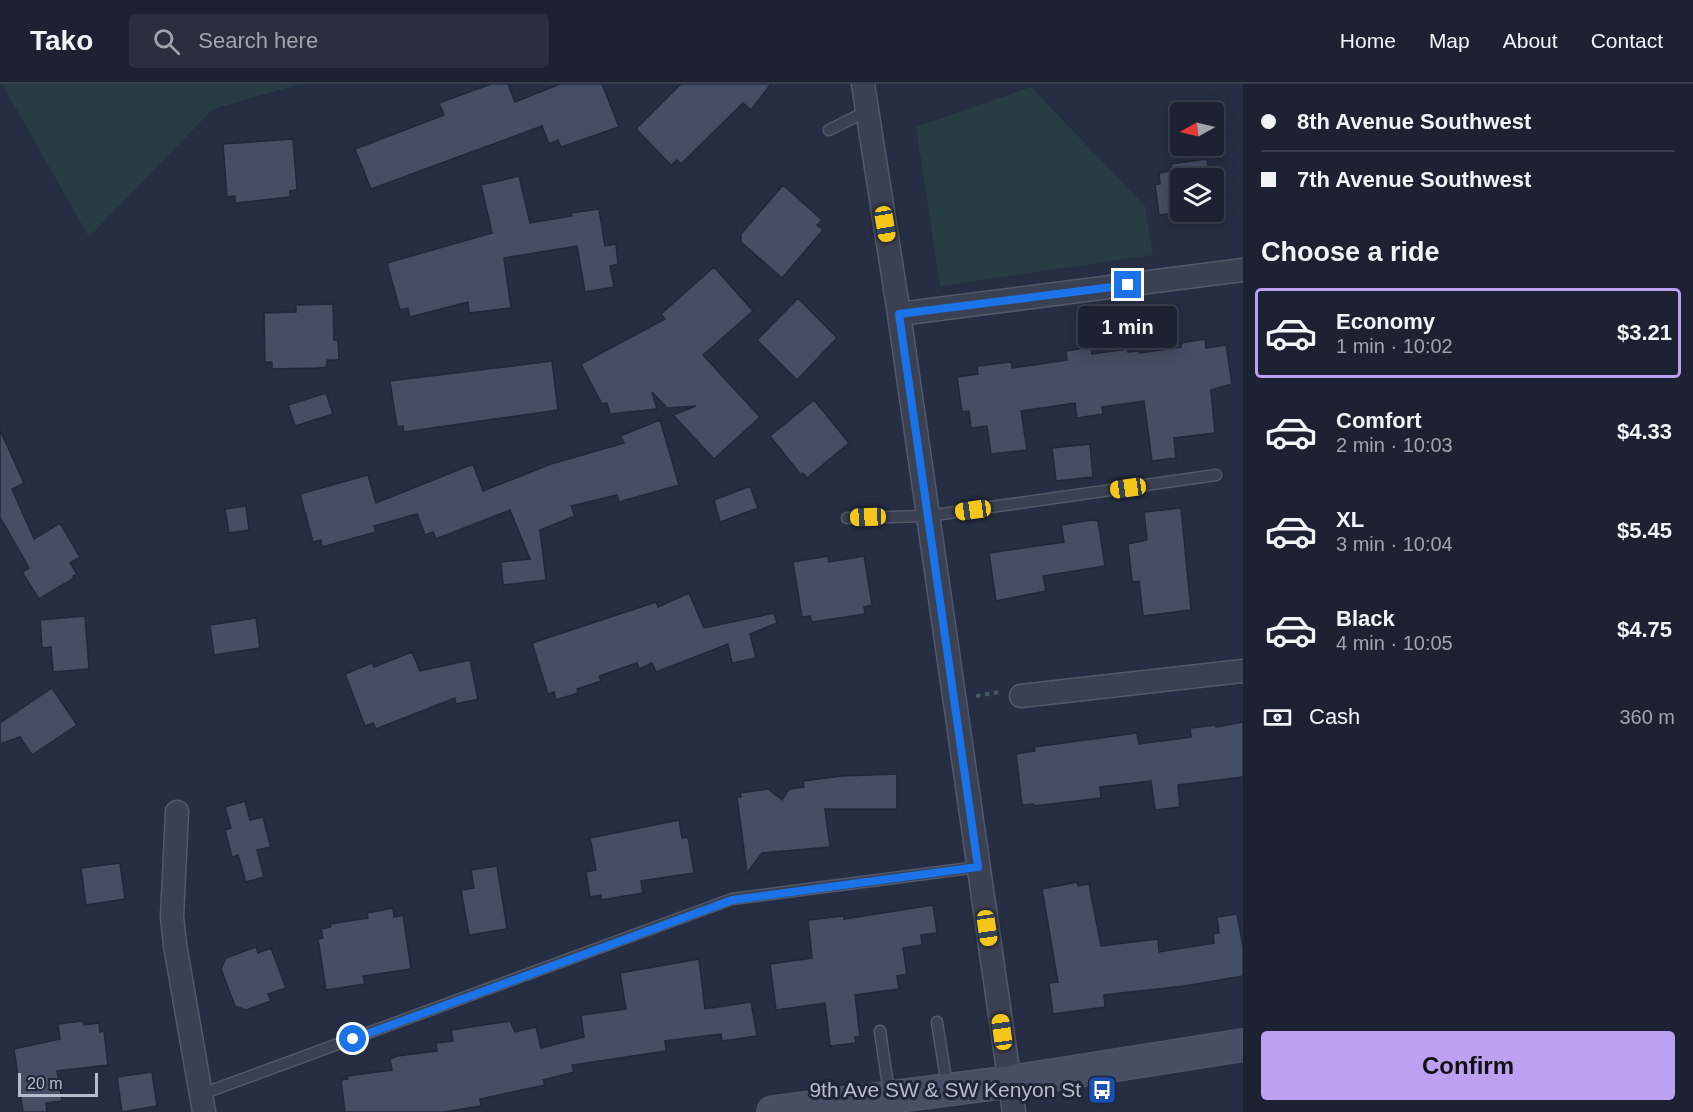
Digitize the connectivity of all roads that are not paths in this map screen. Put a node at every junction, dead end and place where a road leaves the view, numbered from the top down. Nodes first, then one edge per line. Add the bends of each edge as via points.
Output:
1 (863, 84) edge
2 (867, 111) junction
3 (829, 130) dead end
4 (1243, 270) edge
5 (899, 314) junction
6 (1216, 475) dead end
7 (928, 516) junction
8 (847, 518) dead end
9 (1243, 671) edge
10 (1015, 693) road end
11 (177, 812) dead end
12 (978, 867) junction
13 (937, 1022) dead end
14 (880, 1031) dead end
15 (1243, 1045) edge
16 (1009, 1082) junction
17 (948, 1090) junction
18 (890, 1097) junction
19 (203, 1103) edge
20 (772, 1112) edge
21 (1014, 1112) edge

1 - 2 street
2 - 3 lane
2 - 5 street
4 - 5 street
5 - 7 street
6 - 7 lane
7 - 8 lane
7 - 12 street
9 - 10 street
11 - 19 street via 172,917
12 - 16 street
12 - 19 lane via 732,900
13 - 17 lane
14 - 18 lane
15 - 16 street
16 - 17 street
16 - 21 street
17 - 18 street
18 - 20 street

